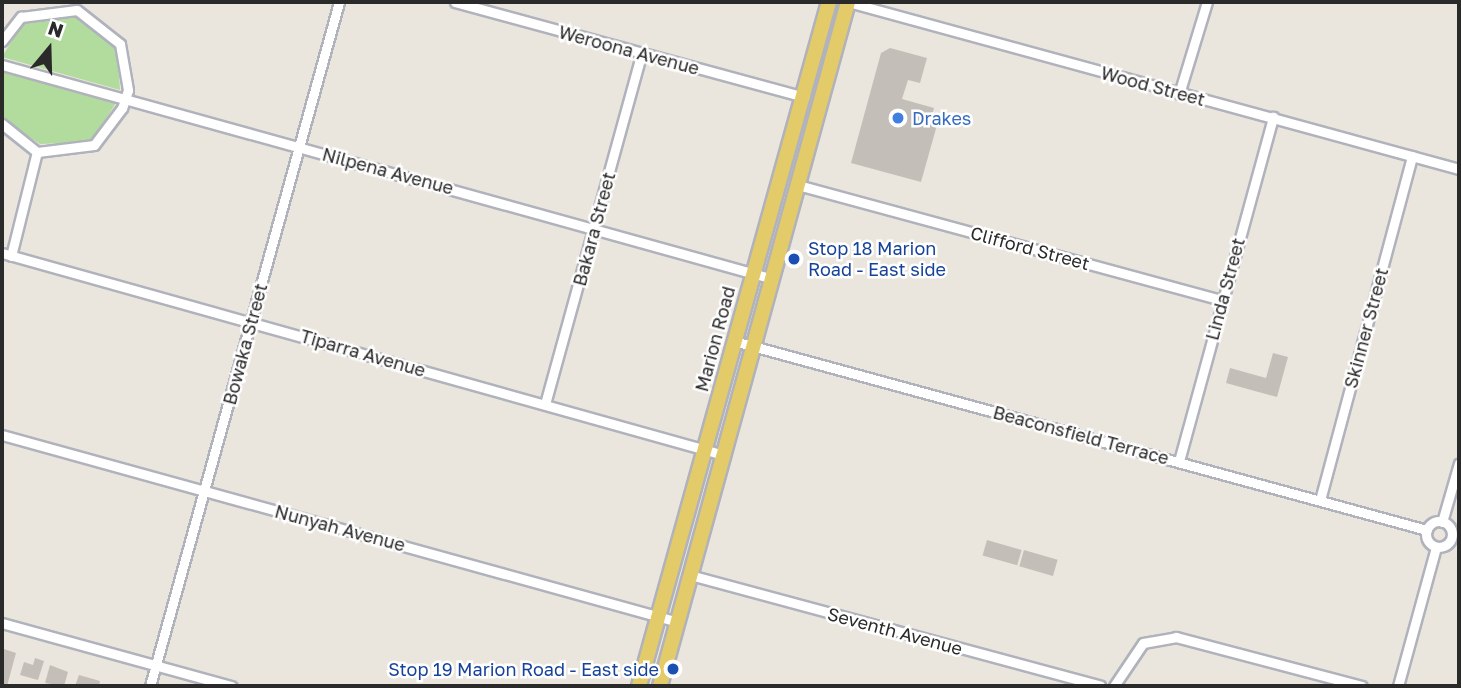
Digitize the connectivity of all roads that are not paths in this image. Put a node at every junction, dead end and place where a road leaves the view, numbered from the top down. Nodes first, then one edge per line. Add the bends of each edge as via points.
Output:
1 (339, 2) edge
2 (455, 2) edge
3 (829, 2) edge
4 (848, 2) edge
5 (1207, 2) edge
6 (78, 6) edge
7 (2, 41) edge
8 (642, 53) junction
9 (2, 65) edge
10 (1179, 94) junction
11 (804, 97) junction
12 (126, 99) junction
13 (1273, 117) junction
14 (2, 124) edge
15 (299, 147) junction
16 (37, 152) junction
17 (1412, 156) junction
18 (785, 162) junction
19 (1459, 169) edge
20 (798, 185) junction
21 (594, 228) junction
22 (6, 254) edge
23 (753, 274) junction
24 (773, 279) junction
25 (1221, 300) junction
26 (251, 322) junction
27 (734, 341) junction
28 (754, 347) junction
29 (545, 404) junction
30 (2, 435) edge
31 (704, 450) junction
32 (724, 455) junction
33 (1178, 461) junction
34 (1459, 463) edge
35 (205, 491) junction
36 (1320, 500) junction
37 (1442, 522) junction
38 (1427, 530) junction
39 (1455, 539) edge
40 (1436, 547) junction
41 (690, 575) junction
42 (658, 616) junction
43 (2, 622) edge
44 (678, 622) junction
45 (156, 665) junction
46 (150, 686) edge
47 (231, 686) edge
48 (639, 686) edge
49 (660, 686) edge
50 (1100, 686) edge
51 (1114, 686) edge
52 (1362, 686) edge
53 (1398, 686) edge

1 - 15 street, Bowaka Street
2 - 8 street, Weroona Avenue
3 - 11 main road, Marion Road
4 - 10 street, Wood Street
4 - 20 main road
5 - 10 street
6 - 7 street via 21,17
6 - 12 street via 120,44
8 - 11 street, Weroona Avenue
8 - 21 street, Bakara Street
9 - 12 street, Nilpena Avenue
10 - 13 street, Wood Street
11 - 18 main road, Marion Road
12 - 15 street, Nilpena Avenue
12 - 16 street via 94,145
13 - 17 street, Wood Street
13 - 25 street, Linda Street
14 - 16 street
15 - 21 street, Nilpena Avenue
15 - 26 street, Bowaka Street
16 - 22 street
17 - 19 street, Wood Street
17 - 36 street, Skinner Street
18 - 20 main road
18 - 23 main road, Marion Road
20 - 24 main road
20 - 25 street, Clifford Street
21 - 23 street, Nilpena Avenue
21 - 29 street, Bakara Street
22 - 26 street, Tiparra Avenue
23 - 24 street, Nilpena Avenue
23 - 27 main road, Marion Road
24 - 28 main road
25 - 33 street, Linda Street
26 - 29 street, Tiparra Avenue
26 - 35 street, Bowaka Street
27 - 28 street, Beaconsfield Terrace
27 - 31 main road, Marion Road
28 - 32 main road
28 - 33 street, Beaconsfield Terrace
29 - 31 street, Tiparra Avenue
30 - 35 street, Nunyah Avenue
31 - 32 street, Tiparra Avenue
31 - 42 main road, Marion Road
32 - 41 main road
33 - 36 street, Beaconsfield Terrace
34 - 37 street
35 - 42 street, Nunyah Avenue
35 - 45 street, Bowaka Street
36 - 38 street, Beaconsfield Terrace
37 - 38 street
37 - 39 street
38 - 40 street
39 - 40 street
40 - 53 street
41 - 44 main road
41 - 50 street, Seventh Avenue
42 - 44 street, Nunyah Avenue
42 - 48 main road, Marion Road
43 - 45 street
44 - 49 main road
45 - 46 street, Bowaka Street
45 - 47 street
51 - 52 street via 1143,643 1176,637

